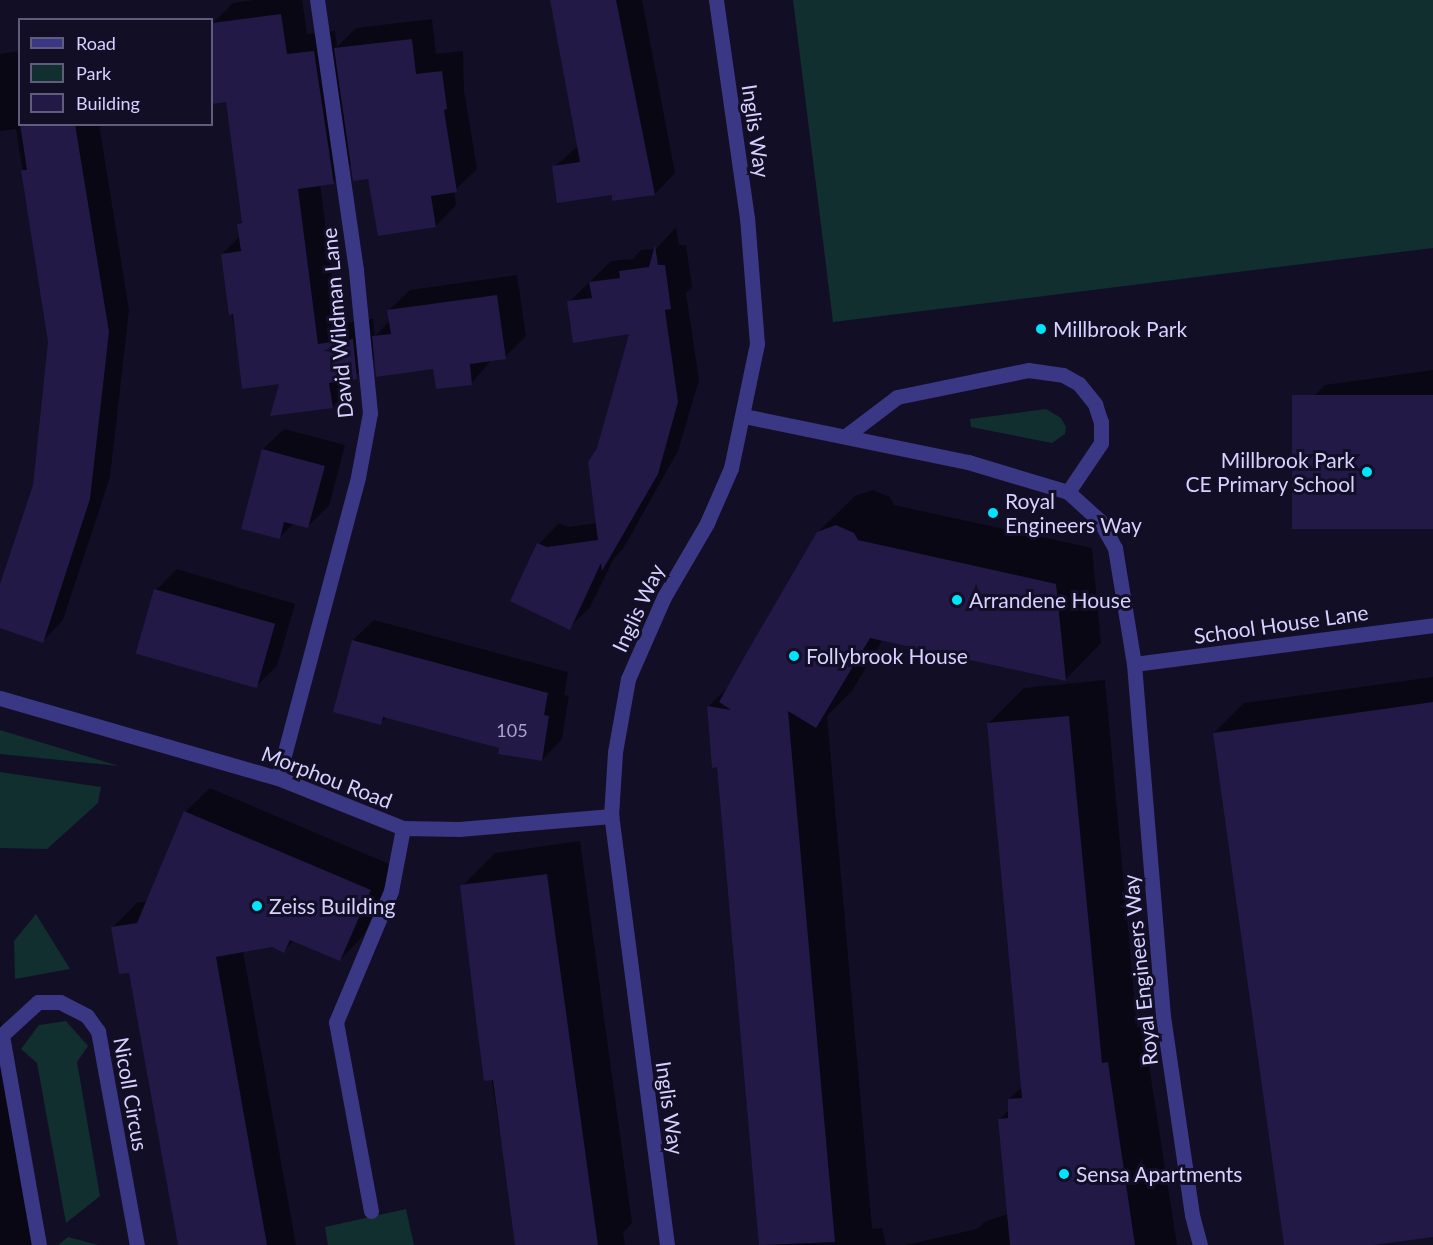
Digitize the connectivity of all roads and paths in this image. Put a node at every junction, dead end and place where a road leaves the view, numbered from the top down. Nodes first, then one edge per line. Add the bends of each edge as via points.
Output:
1 (317, 0) edge
2 (716, 0) edge
3 (744, 416) junction
4 (847, 435) junction
5 (1068, 492) junction
6 (1433, 625) edge
7 (1134, 664) junction
8 (0, 698) edge
9 (278, 778) junction
10 (611, 816) junction
11 (403, 828) junction
12 (370, 1211) dead end
13 (39, 1245) edge
14 (137, 1245) edge
15 (667, 1245) edge
16 (1200, 1245) edge

1 - 9 street, David Wildman Lane via 356,270 370,413 358,477
2 - 3 street, Inglis Way via 747,218 757,344
3 - 4 street, Royal Engineers Way
3 - 10 street, Inglis Way via 730,468 707,523 664,597 628,679 615,753
4 - 5 street, Royal Engineers Way via 968,462
4 - 5 street via 897,397 1028,370 1064,375 1079,384 1095,404 1101,422 1101,443
5 - 7 street, Royal Engineers Way via 1100,521 1115,548
6 - 7 street, School House Lane
7 - 16 street, Royal Engineers Way via 1163,1016 1192,1215
8 - 9 street, Morphou Road
9 - 11 street, Morphou Road
10 - 11 street, Morphou Road via 459,829
10 - 15 street, Inglis Way
11 - 12 street via 391,891 336,1023
13 - 14 street, Nicoll Circus via 2,1035 38,1002 60,1002 87,1016 98,1032

